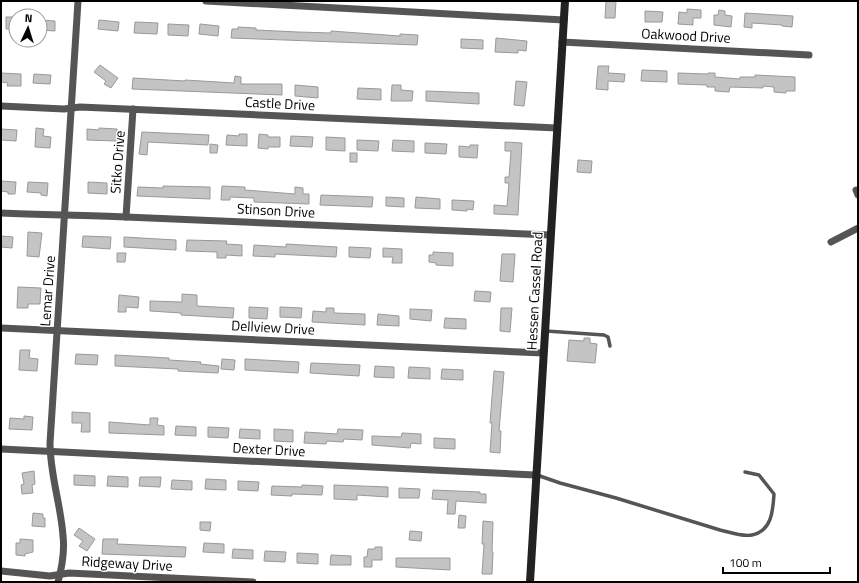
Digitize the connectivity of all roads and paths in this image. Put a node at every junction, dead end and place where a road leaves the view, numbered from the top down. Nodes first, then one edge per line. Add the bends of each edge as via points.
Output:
1 (78, 1) edge
2 (206, 1) edge
3 (213, 1) edge
4 (565, 1) edge
5 (564, 20) junction
6 (562, 42) junction
7 (809, 54) dead end
8 (1, 106) edge
9 (71, 108) junction
10 (133, 109) junction
11 (557, 128) junction
12 (1, 214) edge
13 (64, 215) junction
14 (126, 216) junction
15 (858, 228) edge
16 (550, 236) junction
17 (831, 242) dead end
18 (1, 328) edge
19 (57, 330) junction
20 (545, 331) junction
21 (610, 346) dead end
22 (543, 353) junction
23 (1, 449) edge
24 (50, 451) junction
25 (744, 472) dead end
26 (536, 475) junction
27 (1, 572) edge
28 (59, 578) edge
29 (253, 582) edge
30 (530, 582) edge

1 - 9 street, Lemar Drive
2 - 3 street
3 - 5 street
4 - 5 main road, Hessen Cassel Road
5 - 6 main road, Hessen Cassel Road
6 - 7 street, Oakwood Drive
6 - 11 main road, Hessen Cassel Road
8 - 9 street, Castle Drive
9 - 10 street, Castle Drive
9 - 13 street, Lemar Drive
10 - 11 street, Castle Drive
10 - 14 street, Sitko Drive
11 - 16 main road, Hessen Cassel Road
12 - 13 street, Stinson Drive
13 - 14 street, Stinson Drive
13 - 19 street, Lemar Drive
14 - 16 street, Stinson Drive
15 - 17 street
16 - 20 main road, Hessen Cassel Road
18 - 19 street, Dellview Drive
19 - 22 street, Dellview Drive
19 - 24 street, Lemar Drive
20 - 21 lane via 604,335 608,337
20 - 22 main road, Hessen Cassel Road
22 - 26 main road, Hessen Cassel Road
23 - 24 street, Dexter Drive
24 - 26 street, Dexter Drive
24 - 28 street, Lemar Drive via 63,535 63,561
25 - 26 lane via 759,475 774,494 769,523 764,530 751,535 713,528
26 - 30 main road, Hessen Cassel Road
27 - 28 street, Ridgeway Drive
28 - 29 street, Ridgeway Drive via 69,573

